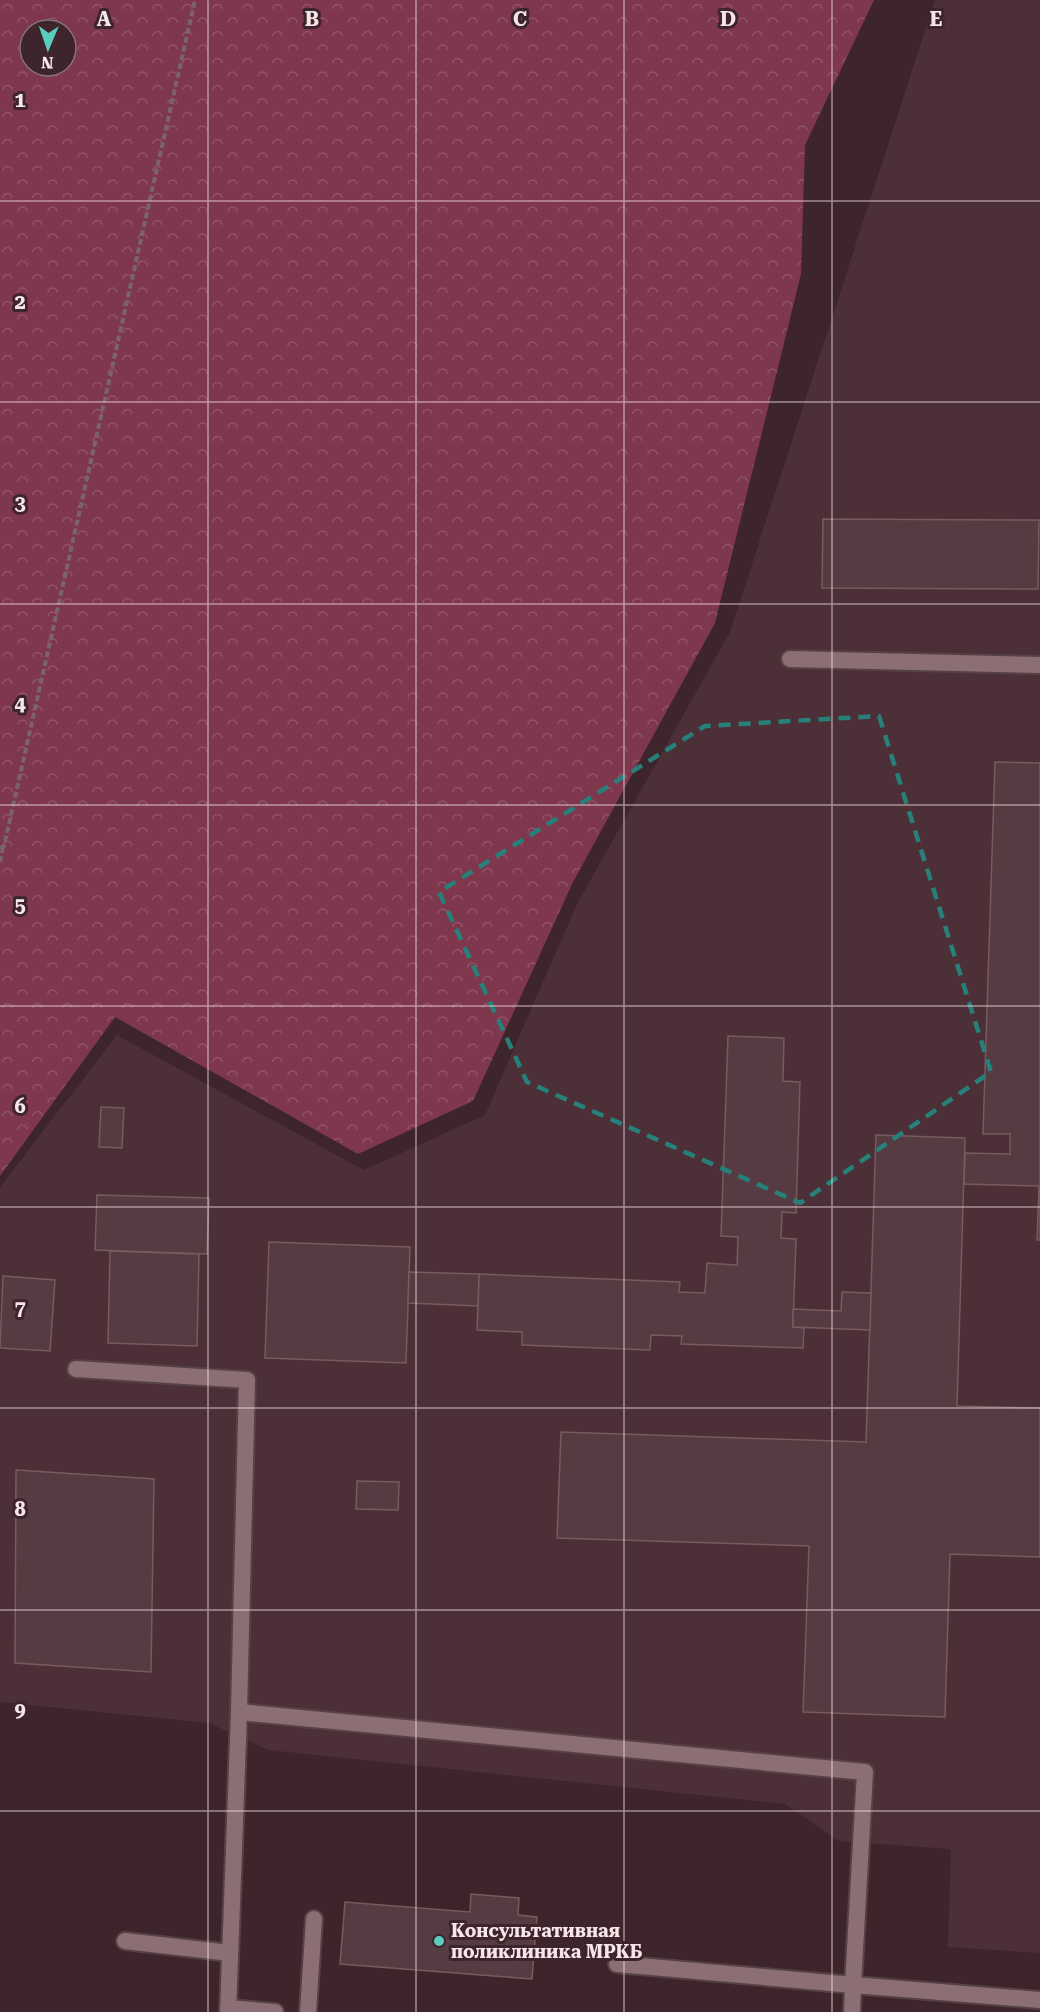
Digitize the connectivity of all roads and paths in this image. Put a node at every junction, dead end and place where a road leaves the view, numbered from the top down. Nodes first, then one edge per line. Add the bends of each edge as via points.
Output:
1 (195, 0) edge
2 (790, 659) dead end
3 (1040, 665) edge
4 (2, 847) edge
5 (0, 862) edge
6 (76, 1369) dead end
7 (239, 1712) junction
8 (314, 1919) dead end
9 (125, 1941) dead end
10 (230, 1953) junction
11 (617, 1964) dead end
12 (853, 1985) junction
13 (1040, 2000) edge
14 (228, 2010) edge
15 (275, 2012) edge
16 (308, 2012) edge
17 (852, 2012) edge

1 - 4 path
2 - 3 lane
4 - 5 path
6 - 7 lane via 247,1380
7 - 10 lane
7 - 12 lane via 865,1772
8 - 16 lane
9 - 10 lane
10 - 14 lane
11 - 12 lane
12 - 13 lane
12 - 17 lane
14 - 15 lane

